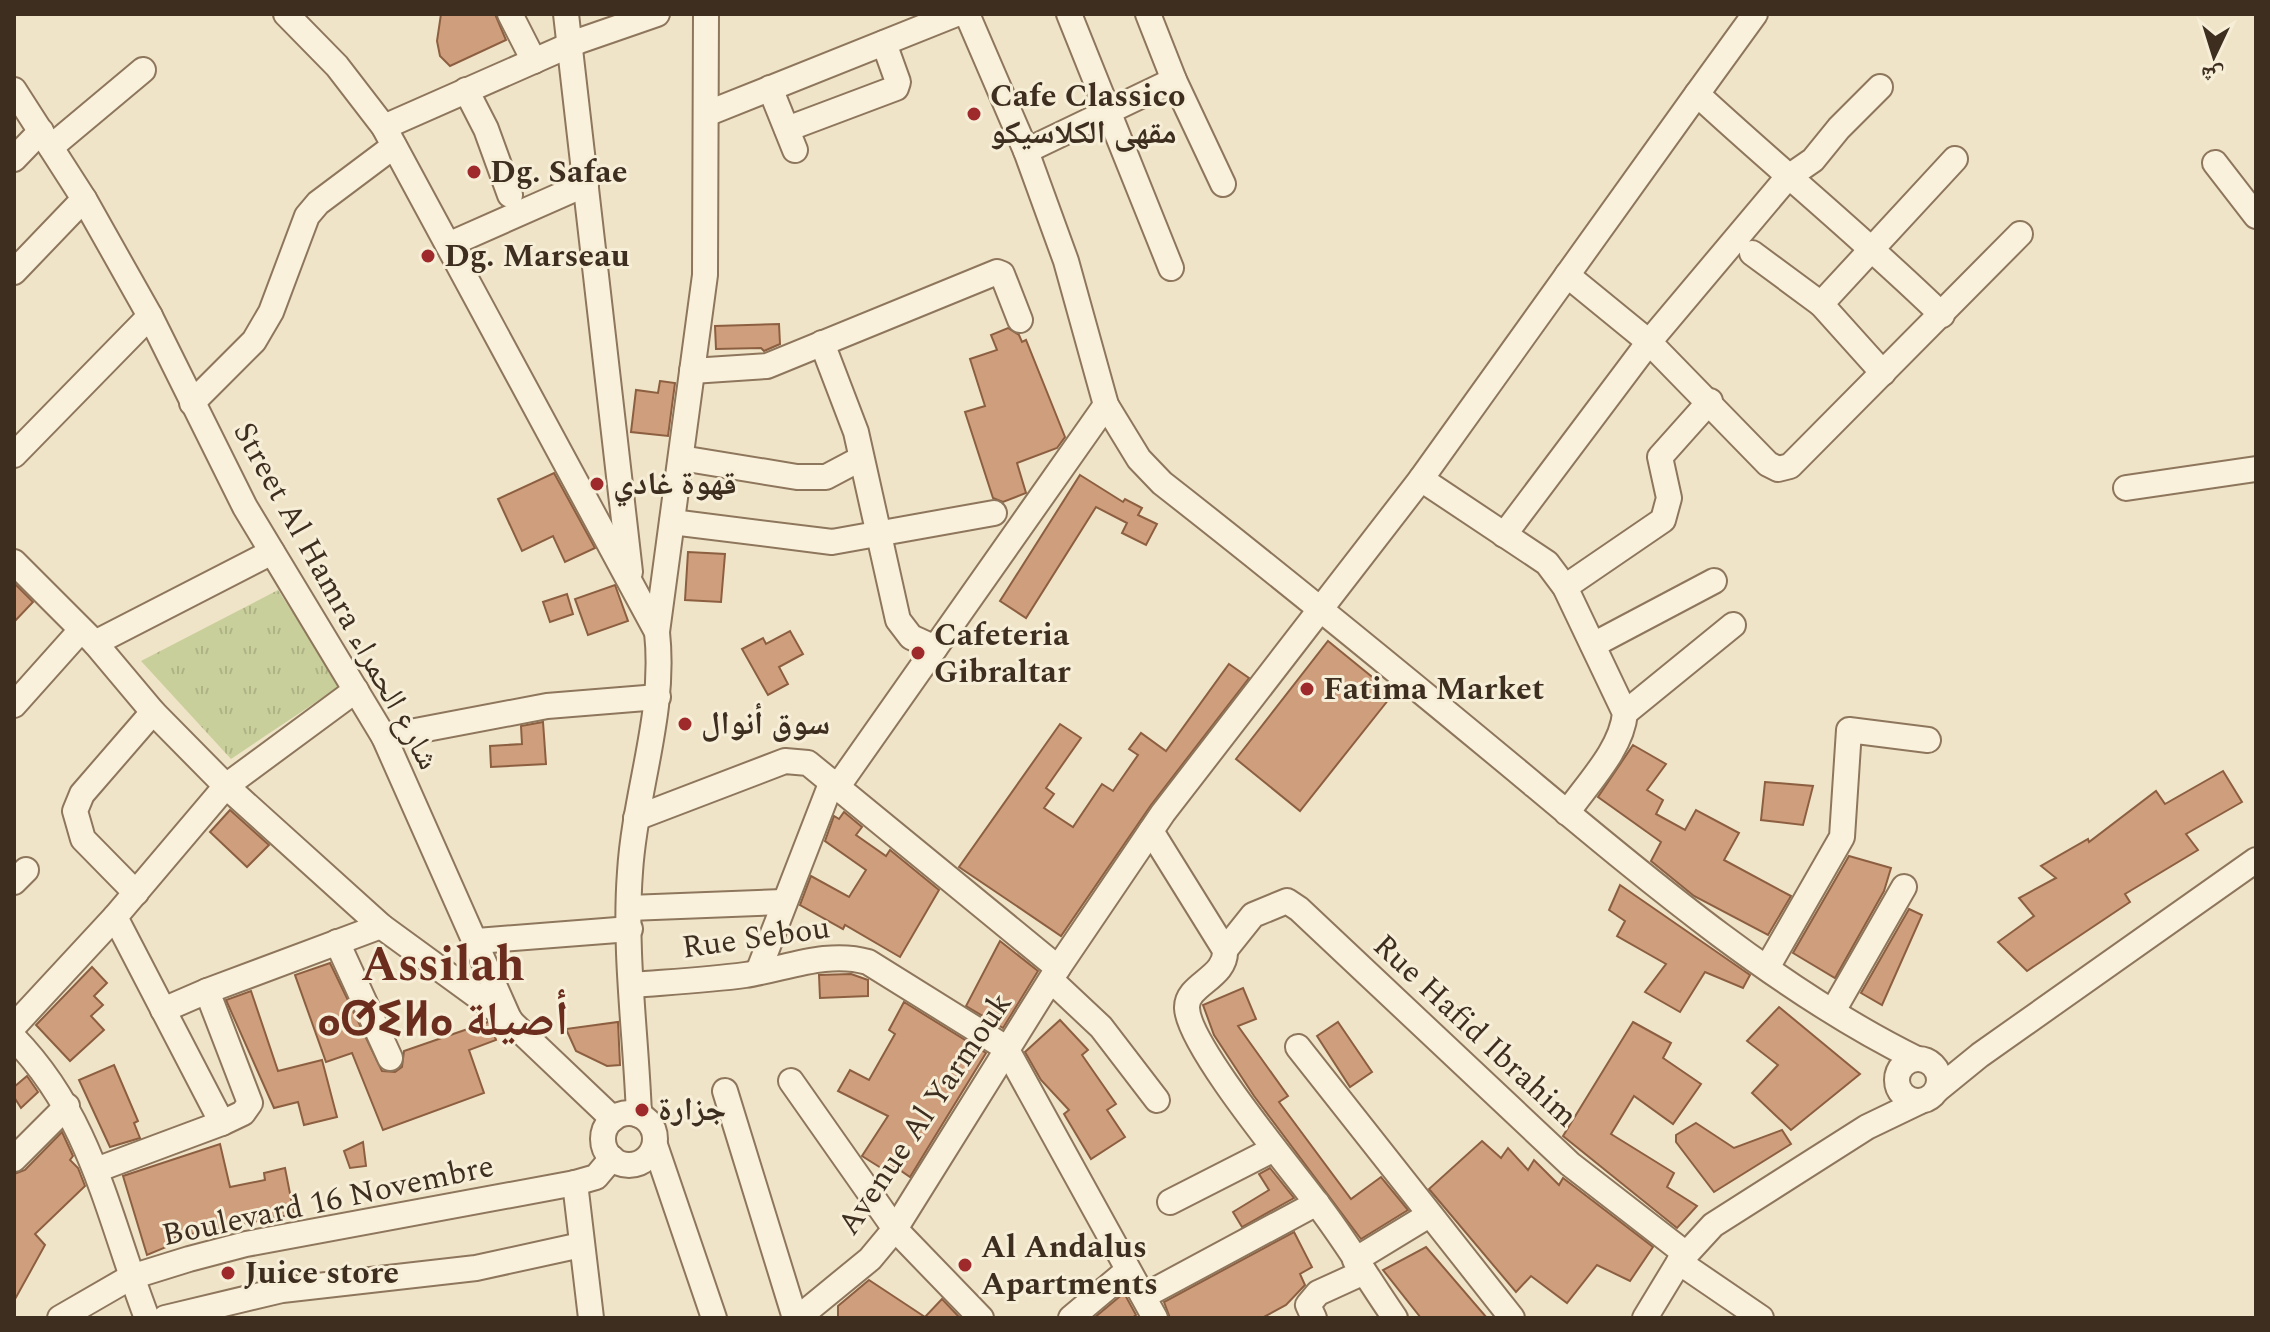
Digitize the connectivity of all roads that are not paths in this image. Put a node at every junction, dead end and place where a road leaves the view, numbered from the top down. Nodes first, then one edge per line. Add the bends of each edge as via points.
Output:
1 (286, 14) edge
2 (510, 14) edge
3 (566, 14) edge
4 (657, 14) edge
5 (706, 14) edge
6 (956, 14) edge
7 (967, 14) edge
8 (1069, 14) edge
9 (1148, 14) edge
10 (1755, 14) edge
11 (884, 43) junction
12 (570, 45) junction
13 (534, 61) junction
14 (143, 70) dead end
15 (1174, 80) junction
16 (1880, 87) dead end
17 (770, 88) junction
18 (14, 90) edge
19 (466, 90) junction
20 (1697, 94) junction
21 (1109, 113) junction
22 (706, 114) junction
23 (389, 137) junction
24 (46, 139) junction
25 (1026, 151) junction
26 (14, 159) edge
27 (1955, 159) dead end
28 (2215, 163) dead end
29 (1787, 178) junction
30 (586, 184) junction
31 (1223, 184) dead end
32 (510, 195) dead end
33 (84, 199) junction
34 (2256, 216) edge
35 (2020, 234) dead end
36 (448, 245) junction
37 (1871, 247) junction
38 (1752, 253) dead end
39 (1171, 268) dead end
40 (14, 272) edge
41 (1567, 275) junction
42 (1821, 304) junction
43 (1942, 315) junction
44 (150, 316) junction
45 (1020, 320) dead end
46 (1649, 342) junction
47 (822, 343) junction
48 (692, 371) junction
49 (1883, 373) junction
50 (1710, 401) junction
51 (192, 403) junction
52 (1106, 405) junction
53 (14, 455) edge
54 (681, 458) junction
55 (860, 459) junction
56 (2256, 469) edge
57 (1421, 479) junction
58 (2126, 488) dead end
59 (994, 513) dead end
60 (672, 522) junction
61 (879, 532) junction
62 (1504, 535) junction
63 (272, 552) junction
64 (14, 562) edge
65 (1714, 581) dead end
66 (632, 585) junction
67 (1565, 587) junction
68 (1322, 608) junction
69 (1733, 625) dead end
70 (657, 632) junction
71 (88, 637) junction
72 (1593, 645) junction
73 (935, 648) junction
74 (356, 690) junction
75 (658, 697) junction
76 (14, 705) edge
77 (153, 712) junction
78 (1625, 713) junction
79 (384, 737) junction
80 (1928, 740) dead end
81 (835, 784) junction
82 (226, 786) junction
83 (1567, 813) junction
84 (636, 818) junction
85 (1151, 831) junction
86 (2256, 860) edge
87 (1904, 887) dead end
88 (136, 893) junction
89 (783, 902) junction
90 (115, 917) junction
91 (630, 918) junction
92 (381, 926) junction
93 (477, 941) junction
94 (337, 942) junction
95 (1225, 950) junction
96 (1768, 966) junction
97 (758, 972) junction
98 (1055, 975) junction
99 (633, 985) junction
100 (207, 991) junction
101 (163, 1010) junction
102 (1833, 1011) junction
103 (510, 1021) junction
104 (14, 1026) edge
105 (14, 1038) edge
106 (1298, 1047) dead end
107 (1006, 1048) junction
108 (390, 1058) dead end
109 (1917, 1078) junction
110 (791, 1081) dead end
111 (725, 1091) dead end
112 (1157, 1100) dead end
113 (67, 1106) junction
114 (639, 1115) junction
115 (613, 1119) junction
116 (222, 1123) junction
117 (655, 1145) junction
118 (1274, 1149) junction
119 (612, 1158) junction
120 (14, 1159) edge
121 (96, 1170) junction
122 (575, 1183) junction
123 (1170, 1202) dead end
124 (1317, 1203) junction
125 (1429, 1215) junction
126 (895, 1229) junction
127 (581, 1245) junction
128 (1683, 1258) junction
129 (1359, 1266) junction
130 (1127, 1271) junction
131 (131, 1277) junction
132 (832, 1292) junction
133 (1144, 1296) junction
134 (60, 1318) edge
135 (147, 1318) edge
136 (165, 1318) edge
137 (591, 1318) edge
138 (714, 1318) edge
139 (796, 1318) edge
140 (831, 1318) edge
141 (981, 1318) edge
142 (1071, 1318) edge
143 (1155, 1318) edge
144 (1314, 1318) edge
145 (1395, 1318) edge
146 (1512, 1318) edge
147 (1645, 1318) edge
148 (1761, 1318) edge

1 - 23 street via 337,66
2 - 13 street
3 - 12 street
4 - 12 street
5 - 22 street
6 - 11 street
7 - 25 street
8 - 21 street
9 - 15 street
10 - 20 street, Avenue Al Yarmouk
11 - 17 street
11 - 17 street via 896,88 791,140
12 - 13 street
12 - 30 street
13 - 19 street
14 - 24 street
15 - 21 street
15 - 31 street
16 - 29 street via 1813,160
17 - 22 street
18 - 24 street, Street Al Hamra شارع الحمراء
19 - 23 street
19 - 32 street
20 - 29 street
20 - 41 street, Avenue Al Yarmouk
21 - 25 street
21 - 39 street
22 - 48 street via 705,275
23 - 36 street
23 - 51 street via 307,216 271,312 254,341
24 - 26 street
24 - 33 street, Street Al Hamra شارع الحمراء
25 - 52 street via 1066,261
27 - 37 street
28 - 34 street
29 - 37 street
29 - 46 street
30 - 36 street
30 - 66 street
33 - 40 street
33 - 44 street, Street Al Hamra شارع الحمراء
35 - 43 street
36 - 66 street
37 - 42 street
37 - 43 street
38 - 42 street
41 - 46 street
41 - 57 street, Avenue Al Yarmouk
42 - 49 street
43 - 49 street
44 - 51 street, Street Al Hamra شارع الحمراء
44 - 53 street
45 - 47 street via 997,272
46 - 50 street
46 - 62 street
47 - 48 street via 767,366
47 - 55 street via 856,432
48 - 54 street
49 - 50 street via 1790,466 1778,469
50 - 67 street via 1660,457 1669,498 1663,520
51 - 63 street, Street Al Hamra شارع الحمراء
52 - 68 street via 1139,459 1162,483
52 - 73 street
54 - 55 street via 797,477 826,477
54 - 60 street
55 - 61 street
56 - 58 street
57 - 62 street
57 - 68 street, Avenue Al Yarmouk
59 - 61 street
60 - 61 street via 832,542
60 - 70 street
61 - 73 street via 898,620 911,637
62 - 67 street via 1547,563
63 - 71 street
63 - 74 street, Street Al Hamra شارع الحمراء
64 - 71 street
65 - 72 street
66 - 70 street
67 - 72 street
68 - 83 street
68 - 85 street, Avenue Al Yarmouk
69 - 78 street
70 - 75 street
71 - 76 street
71 - 77 street
72 - 78 street
73 - 81 street
74 - 79 street, Street Al Hamra شارع الحمراء
74 - 82 street
75 - 79 street via 547,706
75 - 84 street
77 - 82 street
77 - 88 street via 82,794 75,811 83,839
78 - 83 street via 1613,748
79 - 93 street, Street Al Hamra شارع الحمراء
80 - 96 street via 1849,730 1842,837
81 - 84 street via 808,763 785,761
81 - 89 street
81 - 98 street
82 - 88 street
82 - 92 street
83 - 96 street
84 - 91 street
85 - 95 street
85 - 98 street, Avenue Al Yarmouk
86 - 109 street via 1980,1055
87 - 102 street
88 - 90 street
89 - 91 street
89 - 97 street
90 - 101 street
90 - 104 street
91 - 93 street
91 - 99 street
92 - 94 street
92 - 103 street
93 - 103 street, Street Al Hamra شارع الحمراء
94 - 100 street
94 - 108 street
95 - 118 street via 1222,968 1189,999 1187,1009 1197,1039
95 - 128 street, Rue Hafid Ibrahim via 1253,915 1287,901 1299,909 1570,1164
96 - 102 street
97 - 99 street, Rue Sebou
97 - 107 street, Rue Sebou via 824,959 868,962
98 - 107 street, Avenue Al Yarmouk
98 - 112 street
99 - 114 street
100 - 101 street
100 - 116 street via 250,1103 243,1113
101 - 116 street
102 - 109 street
103 - 115 street, Street Al Hamra شارع الحمراء
105 - 113 street
106 - 125 street
107 - 126 street, Avenue Al Yarmouk
107 - 130 street
109 - 128 street via 1867,1127 1713,1225
110 - 126 street
111 - 139 street
113 - 120 street
113 - 121 street
114 - 115 street
114 - 117 street via 653,1127
115 - 119 street via 603,1143
116 - 121 street
117 - 119 street via 637,1164 628,1166
117 - 138 street
118 - 123 street
118 - 124 street
119 - 122 street, Boulevard 16 Novembre via 596,1177
121 - 131 street
122 - 127 street
122 - 131 street, Boulevard 16 Novembre via 246,1244
124 - 129 street
124 - 133 street
125 - 129 street
125 - 146 street
126 - 132 street, Avenue Al Yarmouk
126 - 141 street
127 - 136 street via 476,1268 282,1290
127 - 137 street
128 - 147 street
128 - 148 street
129 - 144 street via 1318,1293 1308,1305
129 - 145 street
130 - 133 street
130 - 142 street
131 - 134 street, Boulevard 16 Novembre
131 - 135 street
132 - 139 street, Avenue Al Yarmouk
132 - 140 street
133 - 143 street

